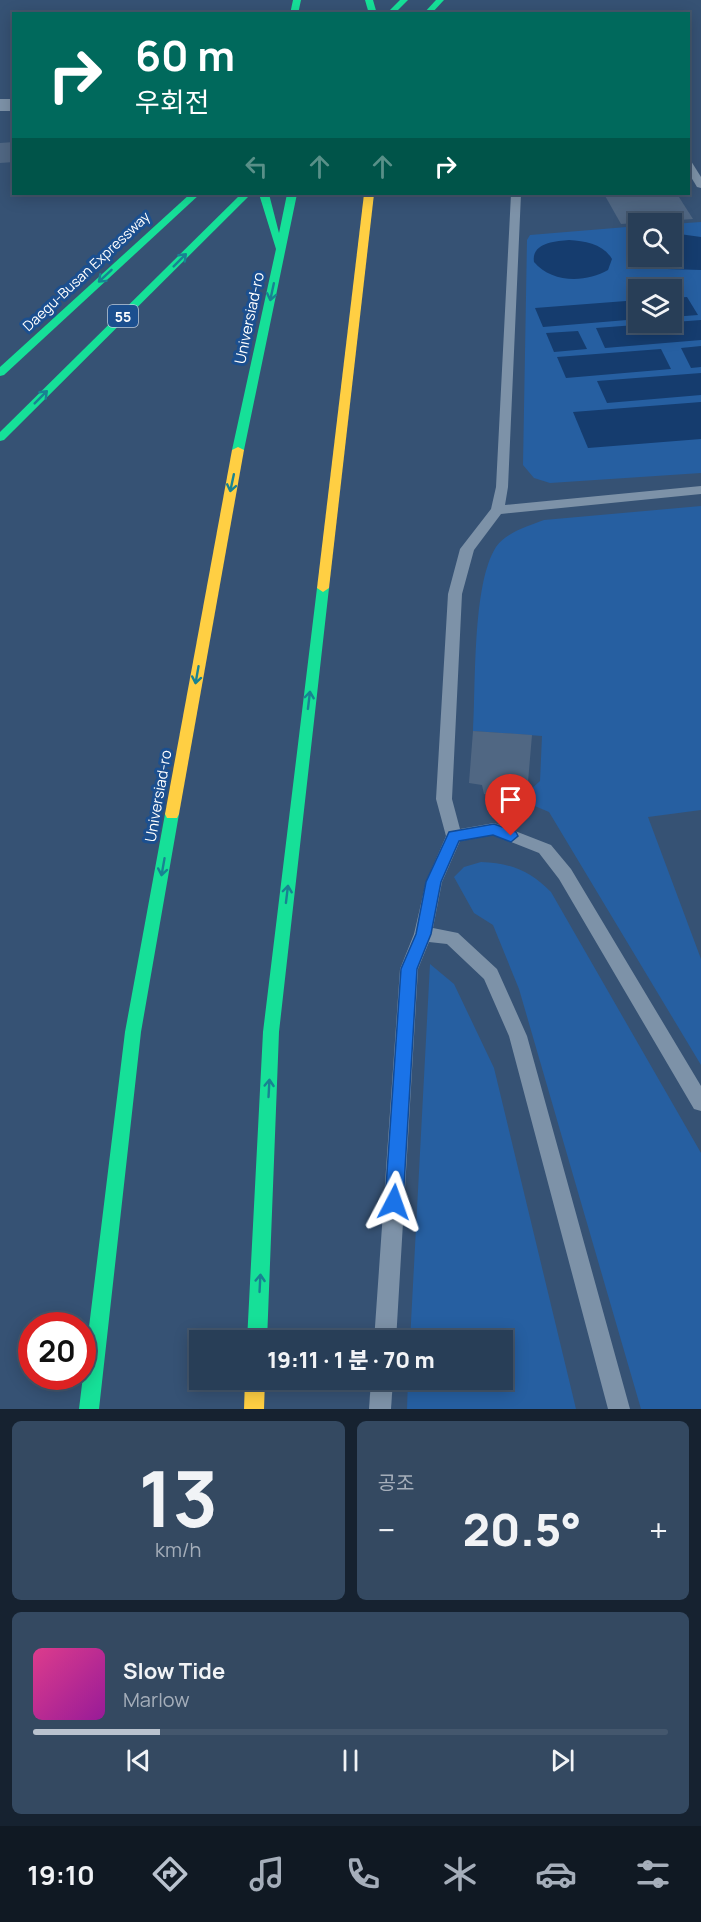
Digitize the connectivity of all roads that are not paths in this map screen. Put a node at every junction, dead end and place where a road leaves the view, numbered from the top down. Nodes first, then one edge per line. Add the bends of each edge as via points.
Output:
1 (404, 0) edge
2 (440, 0) edge
3 (391, 12) edge
4 (428, 12) edge
5 (690, 166) edge
6 (701, 184) edge
7 (194, 195) edge
8 (245, 195) edge
9 (264, 195) edge
10 (292, 195) edge
11 (369, 195) edge
12 (516, 195) edge
13 (280, 254) junction
14 (0, 374) edge
15 (0, 438) edge
16 (701, 490) edge
17 (497, 510) junction
18 (454, 836) junction
19 (423, 934) junction
20 (701, 1103) edge
21 (257, 1330) edge
22 (386, 1330) edge
23 (255, 1390) edge
24 (382, 1390) edge
25 (89, 1409) edge
26 (254, 1409) edge
27 (381, 1409) edge
28 (619, 1409) edge

1 - 3 main road
2 - 4 main road
5 - 6 lane
7 -> 14 main road, Daegu-Busan Expressway
15 -> 8 main road, 55
9 - 13 main road
10 - 13 main road, Universiad-ro
21 -> 11 main road via 271,1032
12 - 17 lane via 502,487
13 -> 25 main road, Universiad-ro via 228,503 133,1032
16 - 17 lane
17 - 18 lane via 468,549 455,594 444,798
18 - 19 lane via 434,882
18 - 20 lane via 494,829 545,849 565,874
19 - 22 lane via 409,969
19 - 28 lane via 452,938 491,974 518,1036
23 - 26 main road
24 - 27 lane

